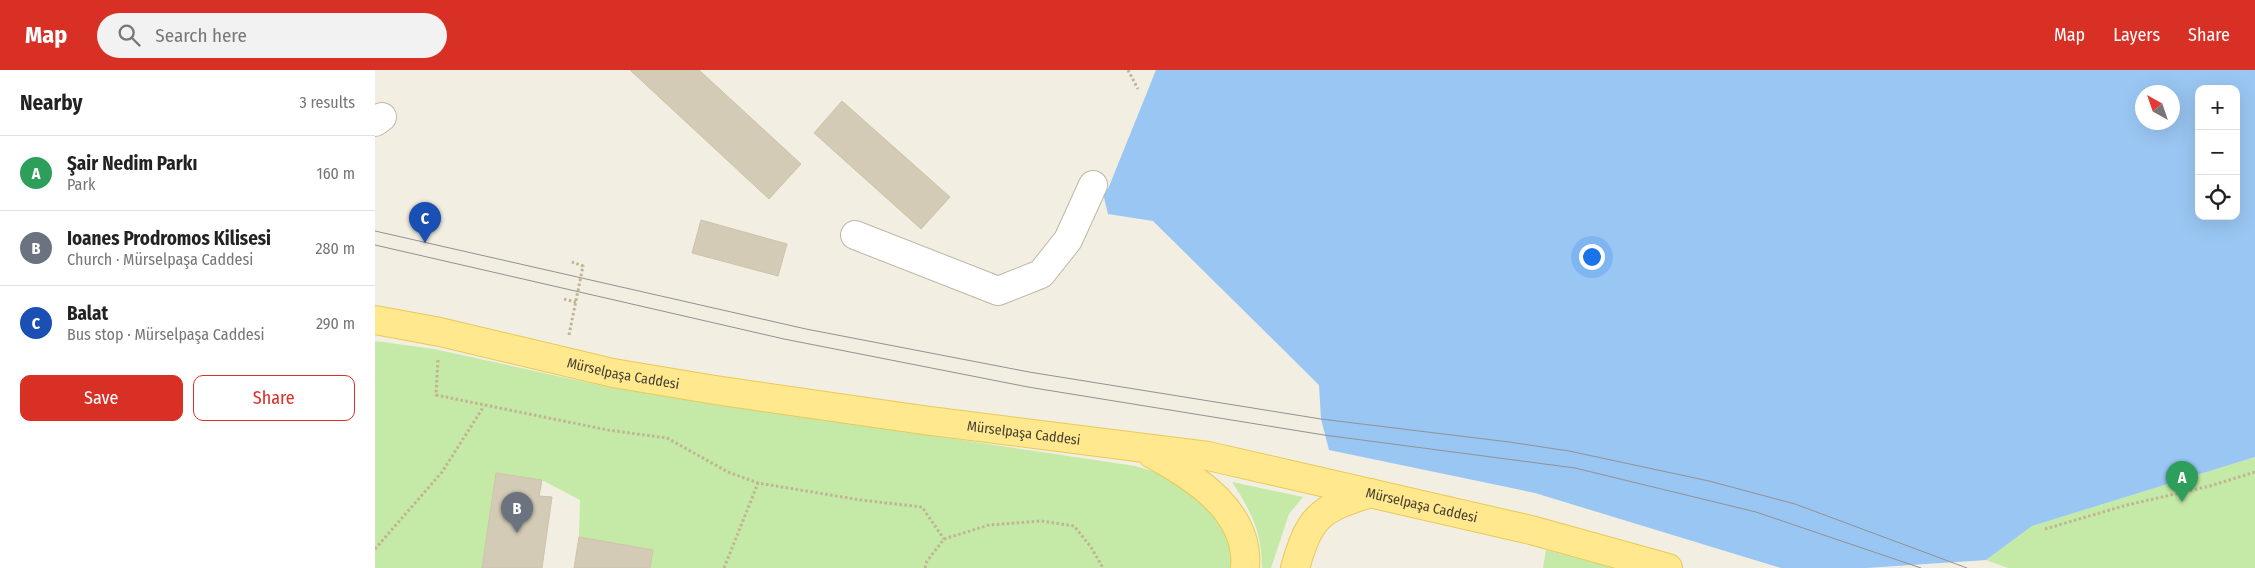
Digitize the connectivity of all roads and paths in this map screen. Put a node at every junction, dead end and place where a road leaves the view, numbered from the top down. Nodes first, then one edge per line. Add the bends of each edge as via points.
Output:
1 (1128, 70) edge
2 (1138, 89) dead end
3 (1093, 185) dead end
4 (855, 236) dead end
5 (572, 262) dead end
6 (564, 299) dead end
7 (576, 302) junction
8 (375, 320) edge
9 (375, 325) edge
10 (405, 326) junction
11 (440, 332) junction
12 (563, 360) junction
13 (484, 406) junction
14 (1143, 448) junction
15 (2255, 472) edge
16 (758, 483) junction
17 (1372, 493) junction
18 (2045, 529) dead end
19 (944, 539) junction
20 (375, 549) edge
21 (724, 568) edge
22 (925, 568) edge
23 (1103, 568) edge
24 (1245, 568) edge
25 (1295, 568) edge
26 (1668, 568) edge

1 - 2 path
3 - 4 lane via 1068,240 1041,274 998,291
5 - 7 path via 583,266
6 - 7 path
7 - 12 path
8 - 10 main road, Mürselpaşa Caddesi
9 - 10 main road
10 - 11 main road, Mürselpaşa Caddesi
11 - 12 main road, Mürselpaşa Caddesi
11 - 13 path via 436,395
12 - 14 main road, Mürselpaşa Caddesi via 613,373 715,390
13 - 16 path via 667,438 727,472
13 - 20 path via 442,472
14 - 17 main road, Mürselpaşa Caddesi via 1208,456
14 - 24 main road via 1179,468 1229,512 1241,537
15 - 18 path via 2210,486 2127,504
16 - 19 path via 923,507
16 - 21 path
17 - 25 main road via 1340,503 1322,513 1304,536
17 - 26 main road, Mürselpaşa Caddesi via 1531,530
19 - 22 path
19 - 23 path via 989,525 1041,521 1074,526

